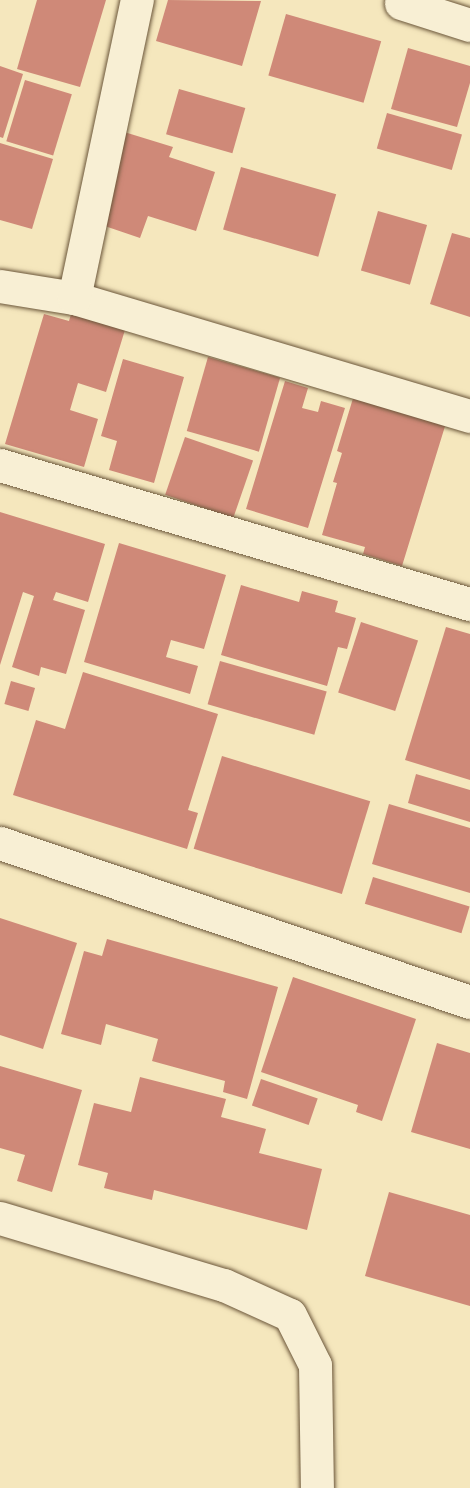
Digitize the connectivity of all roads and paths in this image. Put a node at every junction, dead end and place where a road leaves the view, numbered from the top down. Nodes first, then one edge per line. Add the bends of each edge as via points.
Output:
1 (137, 0) edge
2 (400, 1) edge
3 (470, 25) edge
4 (0, 286) edge
5 (74, 298) junction
6 (470, 416) edge
7 (0, 465) edge
8 (470, 604) edge
9 (0, 843) edge
10 (470, 1002) edge
11 (0, 1218) edge
12 (317, 1488) edge

1 - 5 street
2 - 3 street
4 - 5 street
5 - 6 street
7 - 8 street
9 - 10 street
11 - 12 street via 224,1285 290,1315 315,1365

